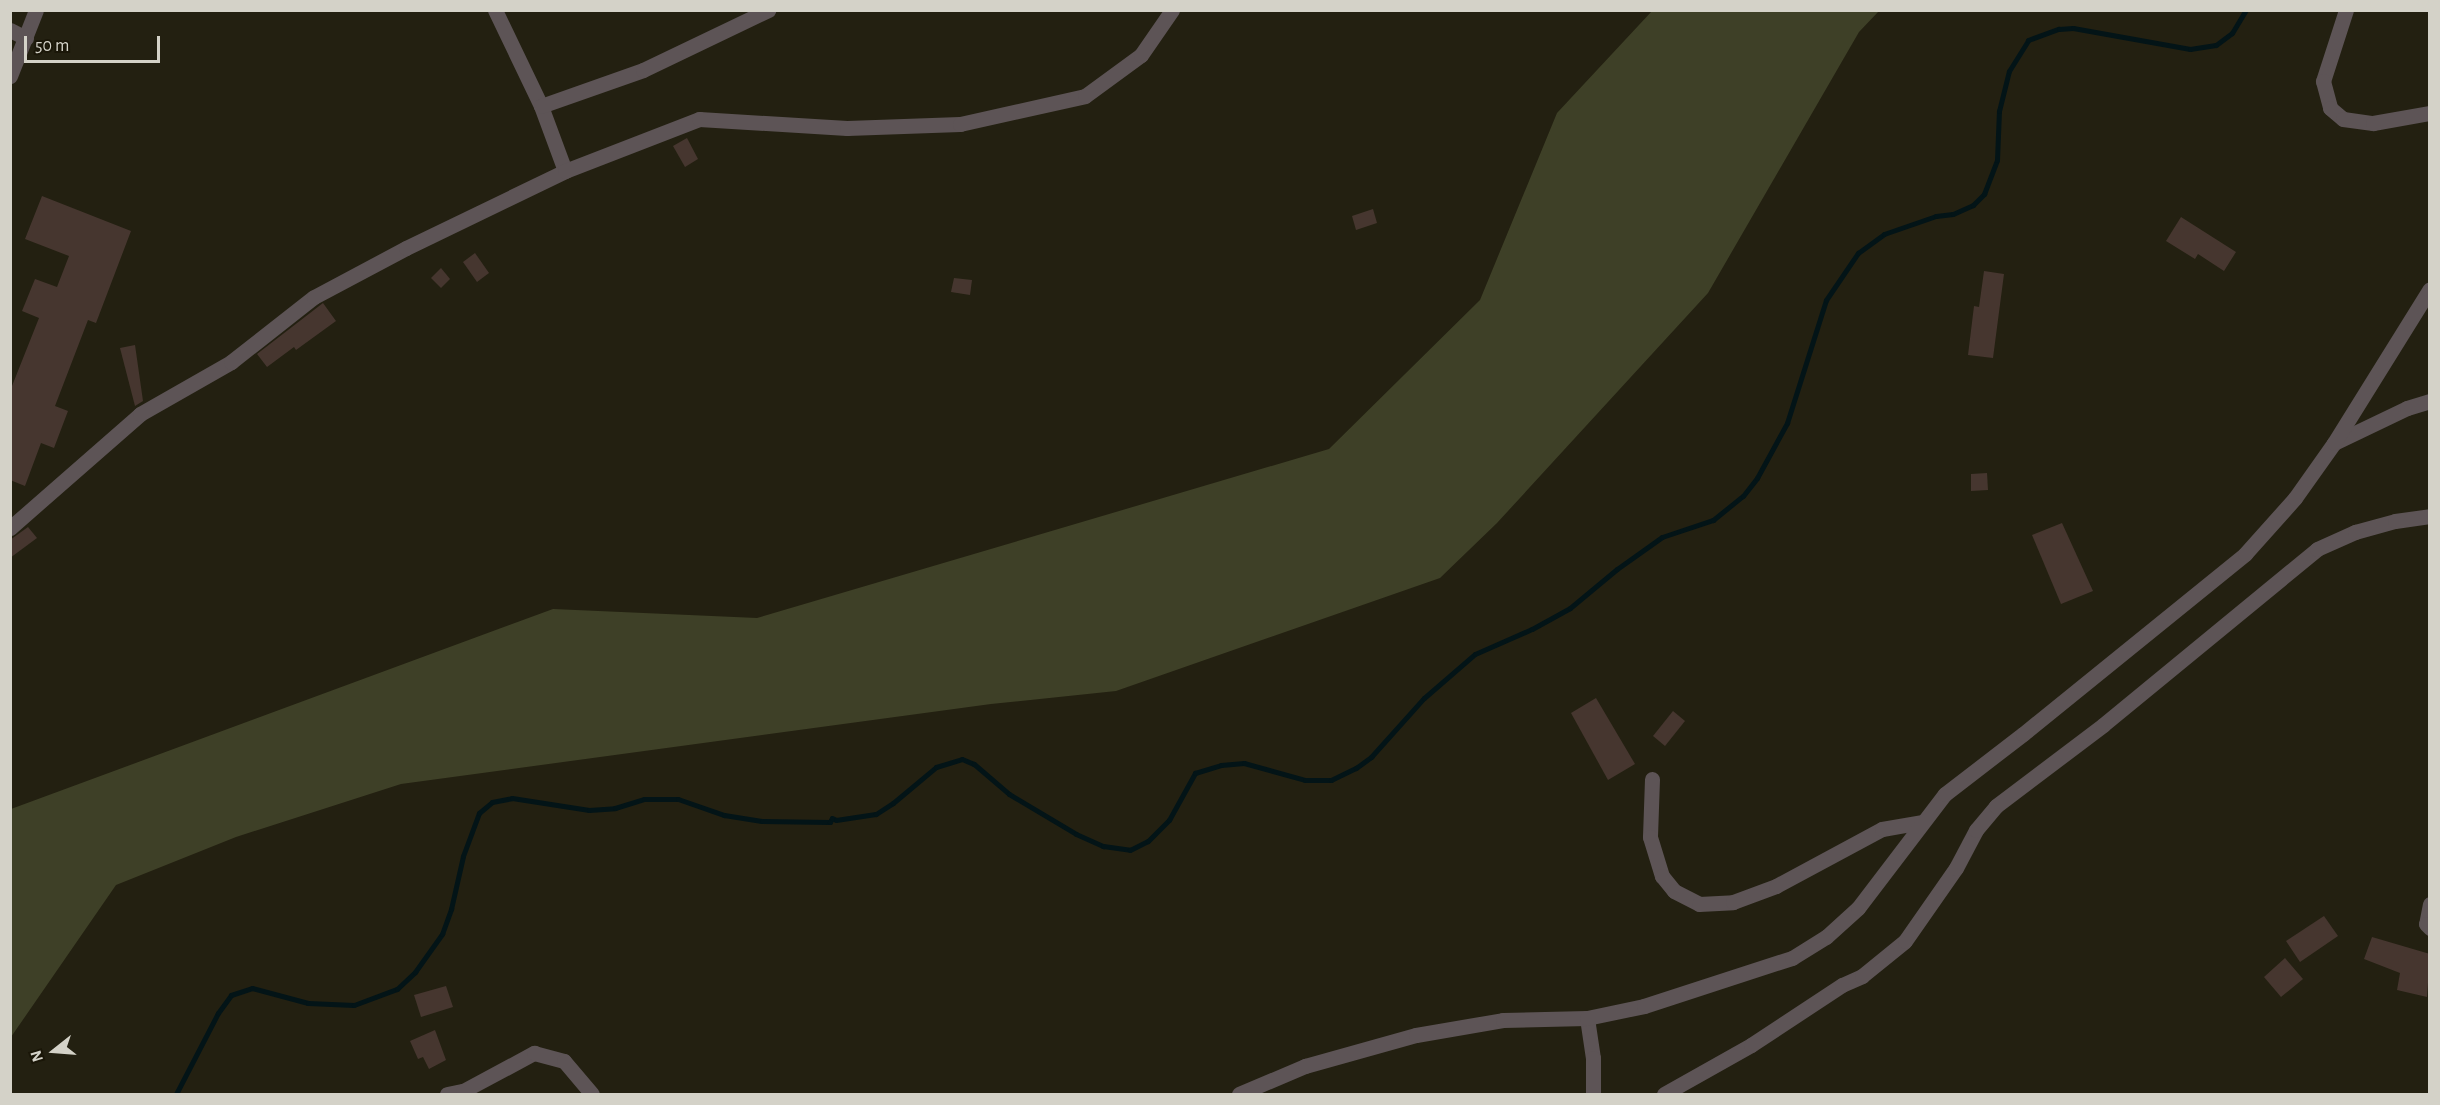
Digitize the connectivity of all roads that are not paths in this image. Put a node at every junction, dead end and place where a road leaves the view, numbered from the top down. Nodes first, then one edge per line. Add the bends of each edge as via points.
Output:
1 (36, 10) edge
2 (495, 10) edge
3 (768, 10) edge
4 (1172, 10) edge
5 (2346, 10) edge
6 (10, 30) edge
7 (26, 38) junction
8 (10, 76) edge
9 (541, 106) junction
10 (2430, 113) edge
11 (565, 171) junction
12 (2430, 289) edge
13 (2430, 401) edge
14 (2334, 443) junction
15 (2430, 516) edge
16 (10, 528) edge
17 (1652, 778) dead end
18 (1922, 822) junction
19 (2430, 904) edge
20 (2430, 928) edge
21 (1587, 1018) junction
22 (447, 1095) edge
23 (591, 1095) edge
24 (1239, 1095) edge
25 (1593, 1095) edge
26 (1664, 1095) edge

1 - 7 street
2 - 9 street
3 - 9 street via 643,70
4 - 11 street via 1141,55 1085,96 960,124 846,128 699,119
5 - 10 street via 2323,81 2330,108 2343,119 2373,123
6 - 7 street
7 - 8 street
9 - 11 street
11 - 16 street via 314,297 231,362 140,414
12 - 14 street
13 - 14 street
14 - 18 street via 2295,498 2245,554 1945,794
15 - 26 street via 2355,532 2317,549 2103,725 1996,806 1976,830 1956,868 1905,941 1862,976
17 - 18 street via 1650,837 1662,876 1674,891 1699,904 1733,903 1776,886 1882,829
18 - 21 street via 1858,908 1826,937 1791,958 1644,1006
19 - 20 street via 2426,924
21 - 24 street via 1503,1020 1416,1035 1305,1066
21 - 25 street
22 - 23 street via 463,1091 534,1053 564,1061

